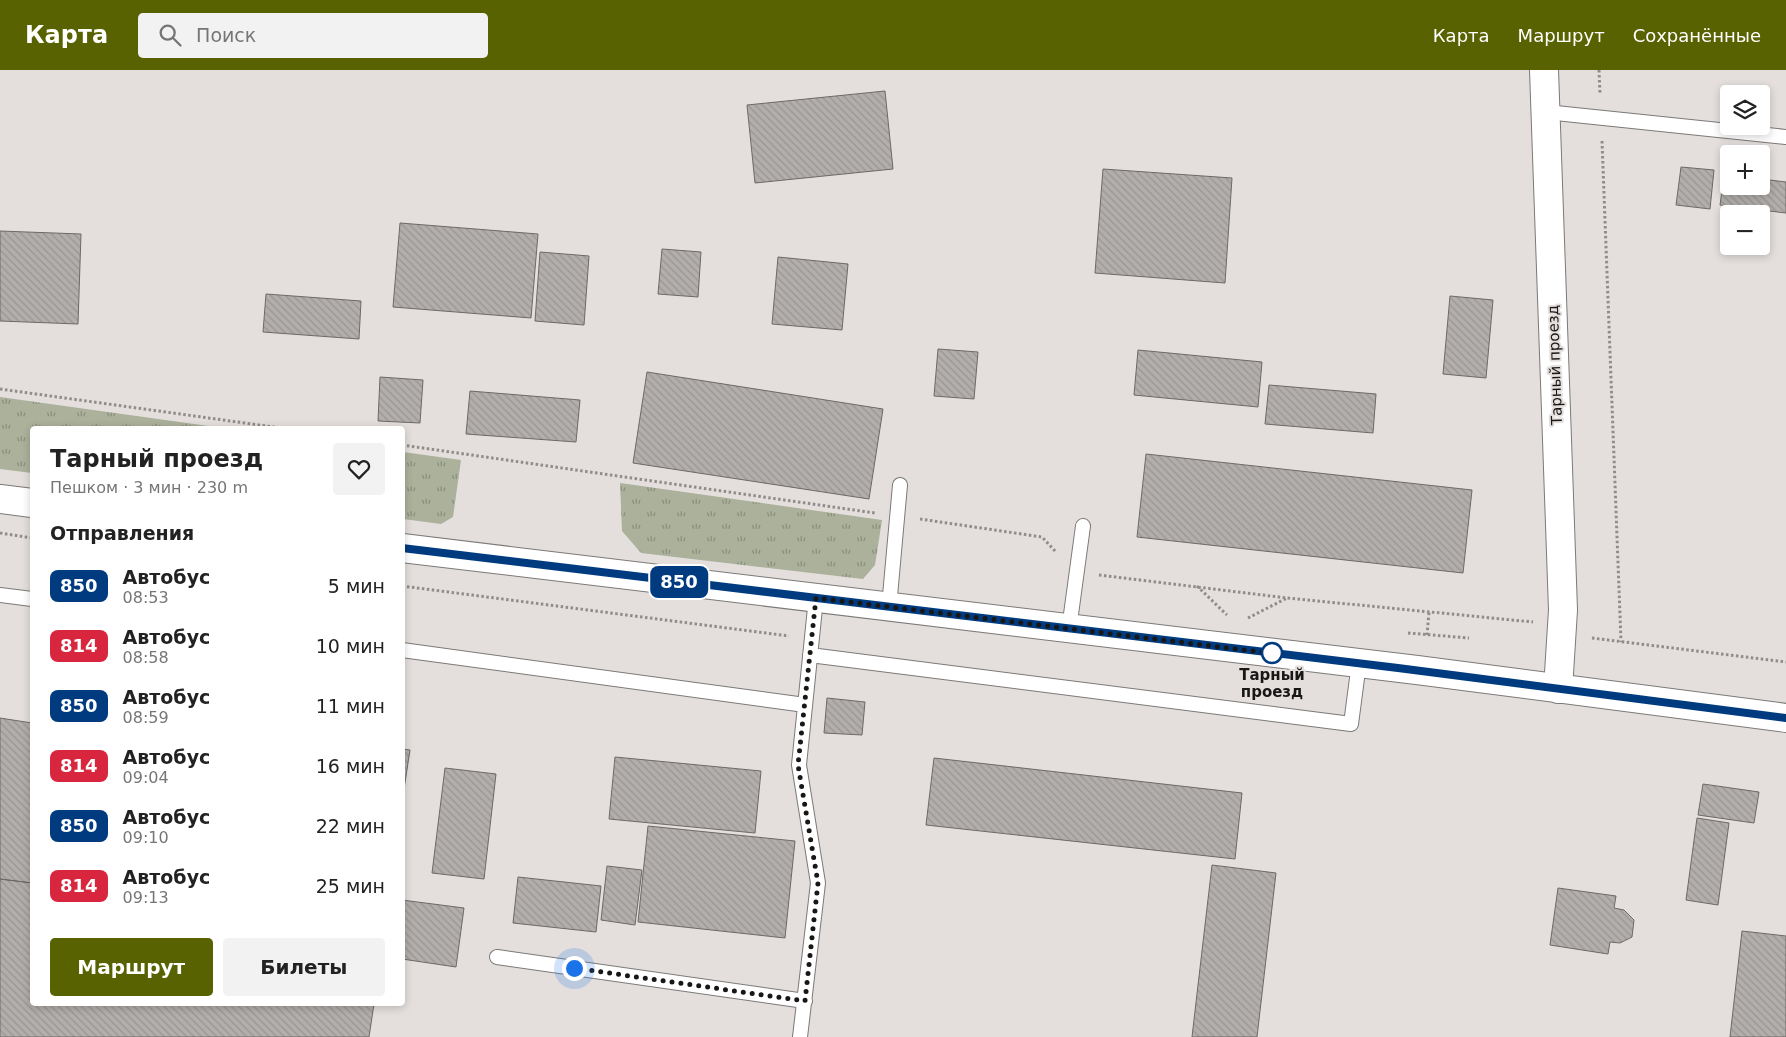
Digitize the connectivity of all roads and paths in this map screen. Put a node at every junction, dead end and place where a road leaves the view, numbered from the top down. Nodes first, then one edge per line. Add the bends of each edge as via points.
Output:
1 (1544, 70) edge
2 (1599, 70) edge
3 (1546, 112) junction
4 (1601, 116) junction
5 (1786, 137) edge
6 (0, 389) edge
7 (266, 426) edge
8 (405, 445) edge
9 (900, 485) dead end
10 (0, 500) edge
11 (30, 503) edge
12 (897, 516) junction
13 (1083, 526) dead end
14 (0, 533) edge
15 (30, 538) edge
16 (405, 548) edge
17 (1077, 573) junction
18 (405, 586) edge
19 (1197, 586) junction
20 (0, 595) edge
21 (816, 598) junction
22 (1287, 598) junction
23 (30, 599) edge
24 (889, 607) junction
25 (1429, 612) junction
26 (1229, 618) dead end
27 (1244, 620) dead end
28 (1534, 622) dead end
29 (1069, 629) junction
30 (1408, 634) dead end
31 (1427, 635) junction
32 (1469, 638) dead end
33 (812, 639) junction
34 (1597, 639) dead end
35 (1621, 642) junction
36 (405, 650) edge
37 (810, 656) junction
38 (1786, 662) edge
39 (1359, 664) junction
40 (1558, 689) junction
41 (805, 705) junction
42 (1786, 718) edge
43 (497, 957) dead end
44 (805, 1001) junction
45 (800, 1037) edge

1 - 3 street, Тарный проезд
2 - 4 path
3 - 4 lane
3 - 40 street, Тарный проезд via 1563,610
4 - 5 lane
4 - 35 path
6 - 7 path
8 - 12 path
9 - 12 lane
10 - 11 street
12 - 17 path via 1042,537
12 - 24 lane
13 - 17 lane
14 - 15 path
16 - 21 street
17 - 19 path
17 - 29 lane
18 - 33 path
19 - 22 path
19 - 26 path
20 - 23 lane
21 - 24 street
21 - 33 lane
22 - 25 path
22 - 27 path
24 - 29 street
25 - 28 path
25 - 31 path
29 - 39 street
30 - 31 path
31 - 32 path
33 - 37 lane
34 - 35 path
35 - 38 path
36 - 41 lane
37 - 39 lane via 1351,724
37 - 41 lane
39 - 40 street
40 - 42 street
41 - 44 lane via 798,765 818,883
43 - 44 lane
44 - 45 lane

